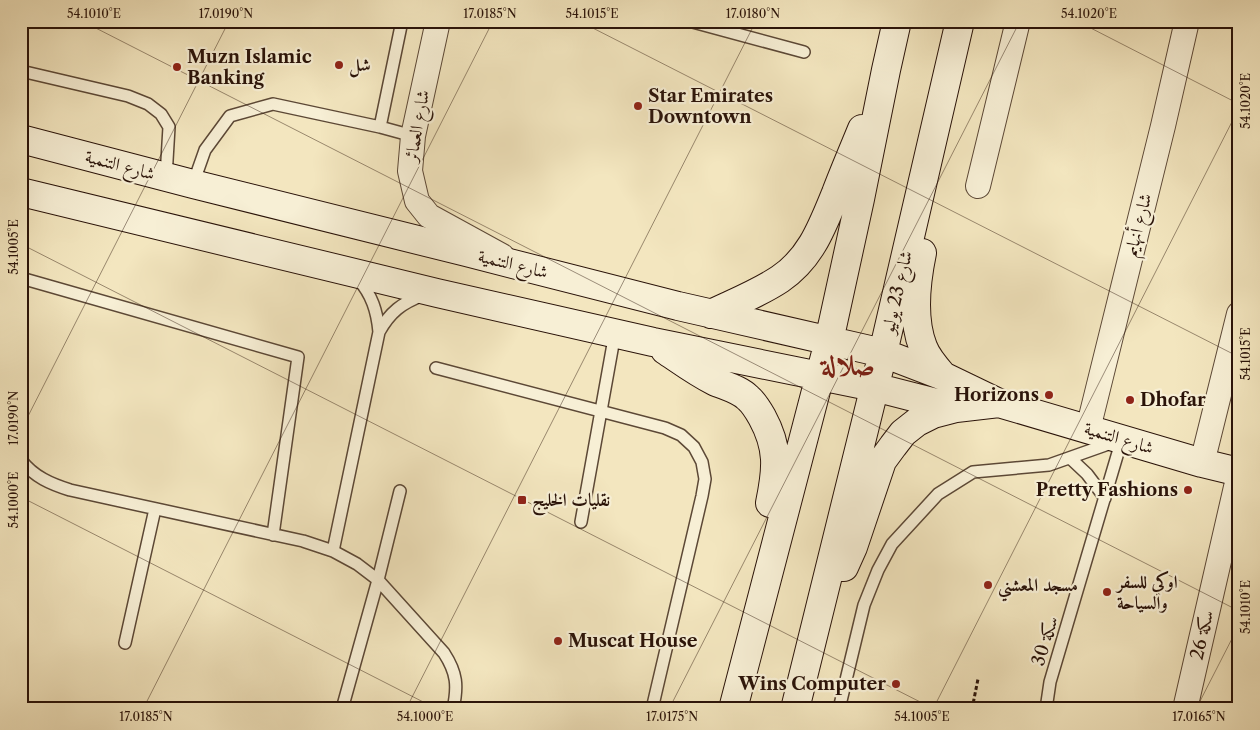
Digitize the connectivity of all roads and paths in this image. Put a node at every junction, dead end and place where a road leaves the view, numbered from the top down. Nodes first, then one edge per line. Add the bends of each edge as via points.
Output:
1 (402, 21) edge
2 (438, 21) edge
3 (689, 21) edge
4 (897, 21) edge
5 (960, 21) edge
6 (1018, 21) edge
7 (1187, 21) edge
8 (804, 52) dead end
9 (886, 70) junction
10 (21, 71) edge
11 (380, 127) junction
12 (413, 136) junction
13 (21, 140) edge
14 (930, 148) junction
15 (166, 177) junction
16 (193, 184) junction
17 (978, 186) dead end
18 (21, 192) edge
19 (518, 265) junction
20 (348, 271) junction
21 (21, 278) edge
22 (437, 293) junction
23 (711, 314) junction
24 (1239, 314) edge
25 (379, 332) junction
26 (615, 333) junction
27 (828, 341) junction
28 (653, 342) junction
29 (883, 353) junction
30 (436, 368) dead end
31 (820, 376) junction
32 (943, 376) junction
33 (874, 387) junction
34 (999, 403) junction
35 (956, 408) junction
36 (600, 410) junction
37 (1088, 429) junction
38 (1122, 439) junction
39 (1070, 458) junction
40 (21, 460) edge
41 (1202, 463) junction
42 (1239, 473) edge
43 (400, 491) dead end
44 (1105, 498) junction
45 (155, 509) junction
46 (580, 522) dead end
47 (272, 535) junction
48 (334, 551) junction
49 (766, 578) junction
50 (378, 580) junction
51 (825, 585) junction
52 (125, 644) dead end
53 (978, 680) dead end
54 (342, 709) edge
55 (452, 709) edge
56 (652, 709) edge
57 (733, 709) edge
58 (795, 709) edge
59 (838, 709) edge
60 (972, 709) edge
61 (1046, 709) edge
62 (1185, 709) edge

1 - 11 lane
2 - 12 street, شارع العمائر
3 - 8 lane
4 - 9 main road
5 - 14 main road, شارع 23 يوليو
6 - 17 street
7 - 37 street, شارع أنهايم
9 - 23 main road via 819,234 809,251 781,278
9 - 27 main road
10 - 15 lane via 128,96 148,104 161,114 169,127
11 - 12 lane
11 - 16 lane via 273,104 230,116 205,150
12 - 19 street, شارع العمائر via 410,171 417,201 429,216
13 - 15 main road, شارع التنمية
14 - 29 main road, شارع 23 يوليو
14 - 32 main road via 935,195 916,300 923,348
15 - 16 main road, شارع التنمية
16 - 19 main road, شارع التنمية
18 - 20 main road, شارع التنمية
19 - 23 main road, شارع التنمية
20 - 22 main road, شارع التنمية
20 - 25 lane via 368,292 378,318
21 - 47 lane via 298,357
22 - 25 lane via 425,294 403,304 385,321
22 - 26 main road, شارع التنمية
23 - 27 main road, شارع التنمية
24 - 41 street
25 - 48 lane
26 - 28 main road, شارع التنمية
26 - 36 lane
27 - 29 main road, شارع التنمية
27 - 31 main road
28 - 31 main road, شارع التنمية
28 - 49 main road via 686,365 748,397 765,423 776,468 762,556
29 - 32 main road, شارع التنمية
29 - 33 main road, شارع 23 يوليو
30 - 36 lane
31 - 33 main road, شارع التنمية
31 - 49 main road
32 - 34 main road, شارع التنمية
33 - 35 main road, شارع التنمية
33 - 51 main road, شارع 23 يوليو
34 - 35 main road, شارع التنمية
34 - 37 main road, شارع التنمية
35 - 51 main road via 917,422 893,446 882,461 845,565
36 - 46 lane
36 - 56 lane via 681,435 694,447 702,462 705,479
37 - 38 main road, شارع التنمية
38 - 39 lane
38 - 41 main road, شارع التنمية
38 - 44 lane, سكة 30
39 - 44 lane
39 - 59 lane via 1049,465 973,472 938,494 925,508 892,544 878,570 864,605
40 - 45 lane via 38,477 54,485
41 - 42 main road, شارع التنمية
42 - 62 street, سكة 26
43 - 50 lane
44 - 61 lane, سكة 30 via 1050,682
45 - 47 lane
45 - 52 lane
47 - 48 lane
48 - 50 lane
49 - 57 main road
50 - 54 lane
50 - 55 lane via 452,666 456,680
51 - 58 main road, شارع 23 يوليو
53 - 60 path

